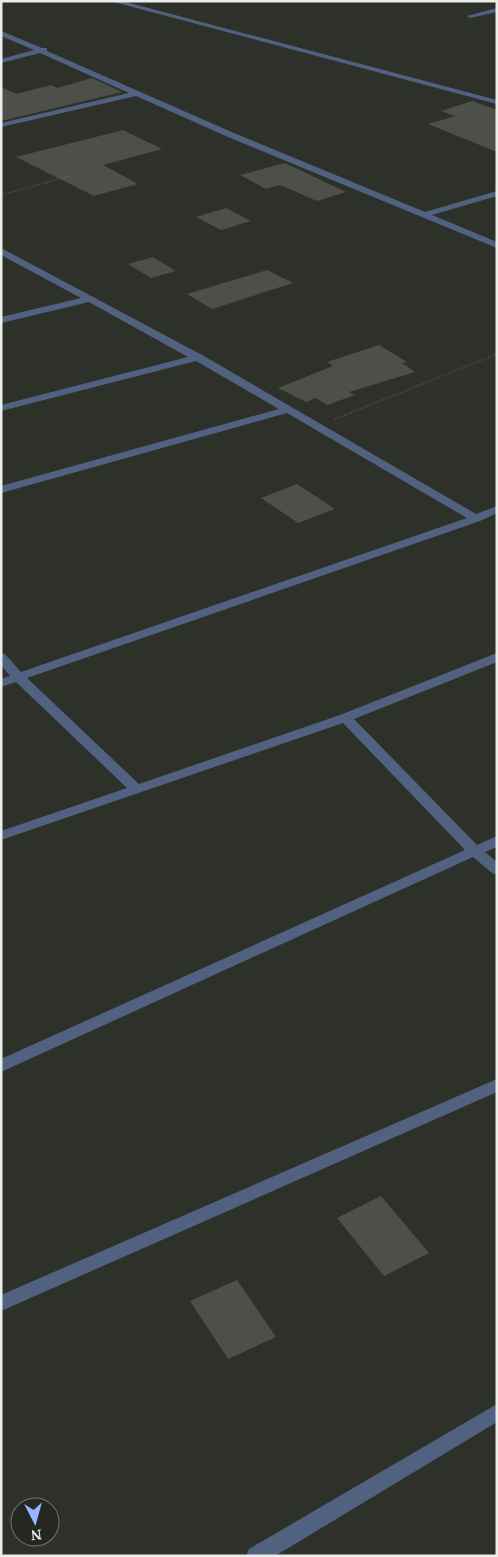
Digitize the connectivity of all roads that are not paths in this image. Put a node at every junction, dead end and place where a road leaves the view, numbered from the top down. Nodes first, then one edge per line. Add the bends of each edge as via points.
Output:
1 (113, 1) edge
2 (497, 10) edge
3 (470, 16) dead end
4 (1, 33) edge
5 (44, 50) junction
6 (1, 61) edge
7 (138, 93) junction
8 (497, 102) edge
9 (1, 125) edge
10 (497, 192) edge
11 (424, 215) junction
12 (497, 245) edge
13 (1, 251) edge
14 (91, 299) junction
15 (1, 320) edge
16 (198, 358) junction
17 (1, 408) edge
18 (287, 410) junction
19 (1, 490) edge
20 (497, 510) edge
21 (476, 519) junction
22 (1, 657) edge
23 (497, 657) edge
24 (18, 677) junction
25 (1, 683) edge
26 (345, 718) junction
27 (137, 790) junction
28 (1, 836) edge
29 (497, 841) edge
30 (475, 850) junction
31 (497, 870) edge
32 (1, 1066) edge
33 (497, 1085) edge
34 (1, 1303) edge
35 (497, 1412) edge
36 (256, 1556) edge

1 - 8 street
2 - 3 street
4 - 5 street
5 - 6 street
5 - 7 street
7 - 9 street
7 - 11 street
10 - 11 street
11 - 12 street
13 - 14 street
14 - 15 street
14 - 16 street
16 - 17 street
16 - 18 street
18 - 19 street
18 - 21 street
20 - 21 street
21 - 24 street
22 - 24 street
23 - 26 street
24 - 25 street
24 - 27 street
26 - 27 street
26 - 30 street
27 - 28 street
29 - 30 street
30 - 31 street
30 - 32 street
33 - 34 street
35 - 36 street

